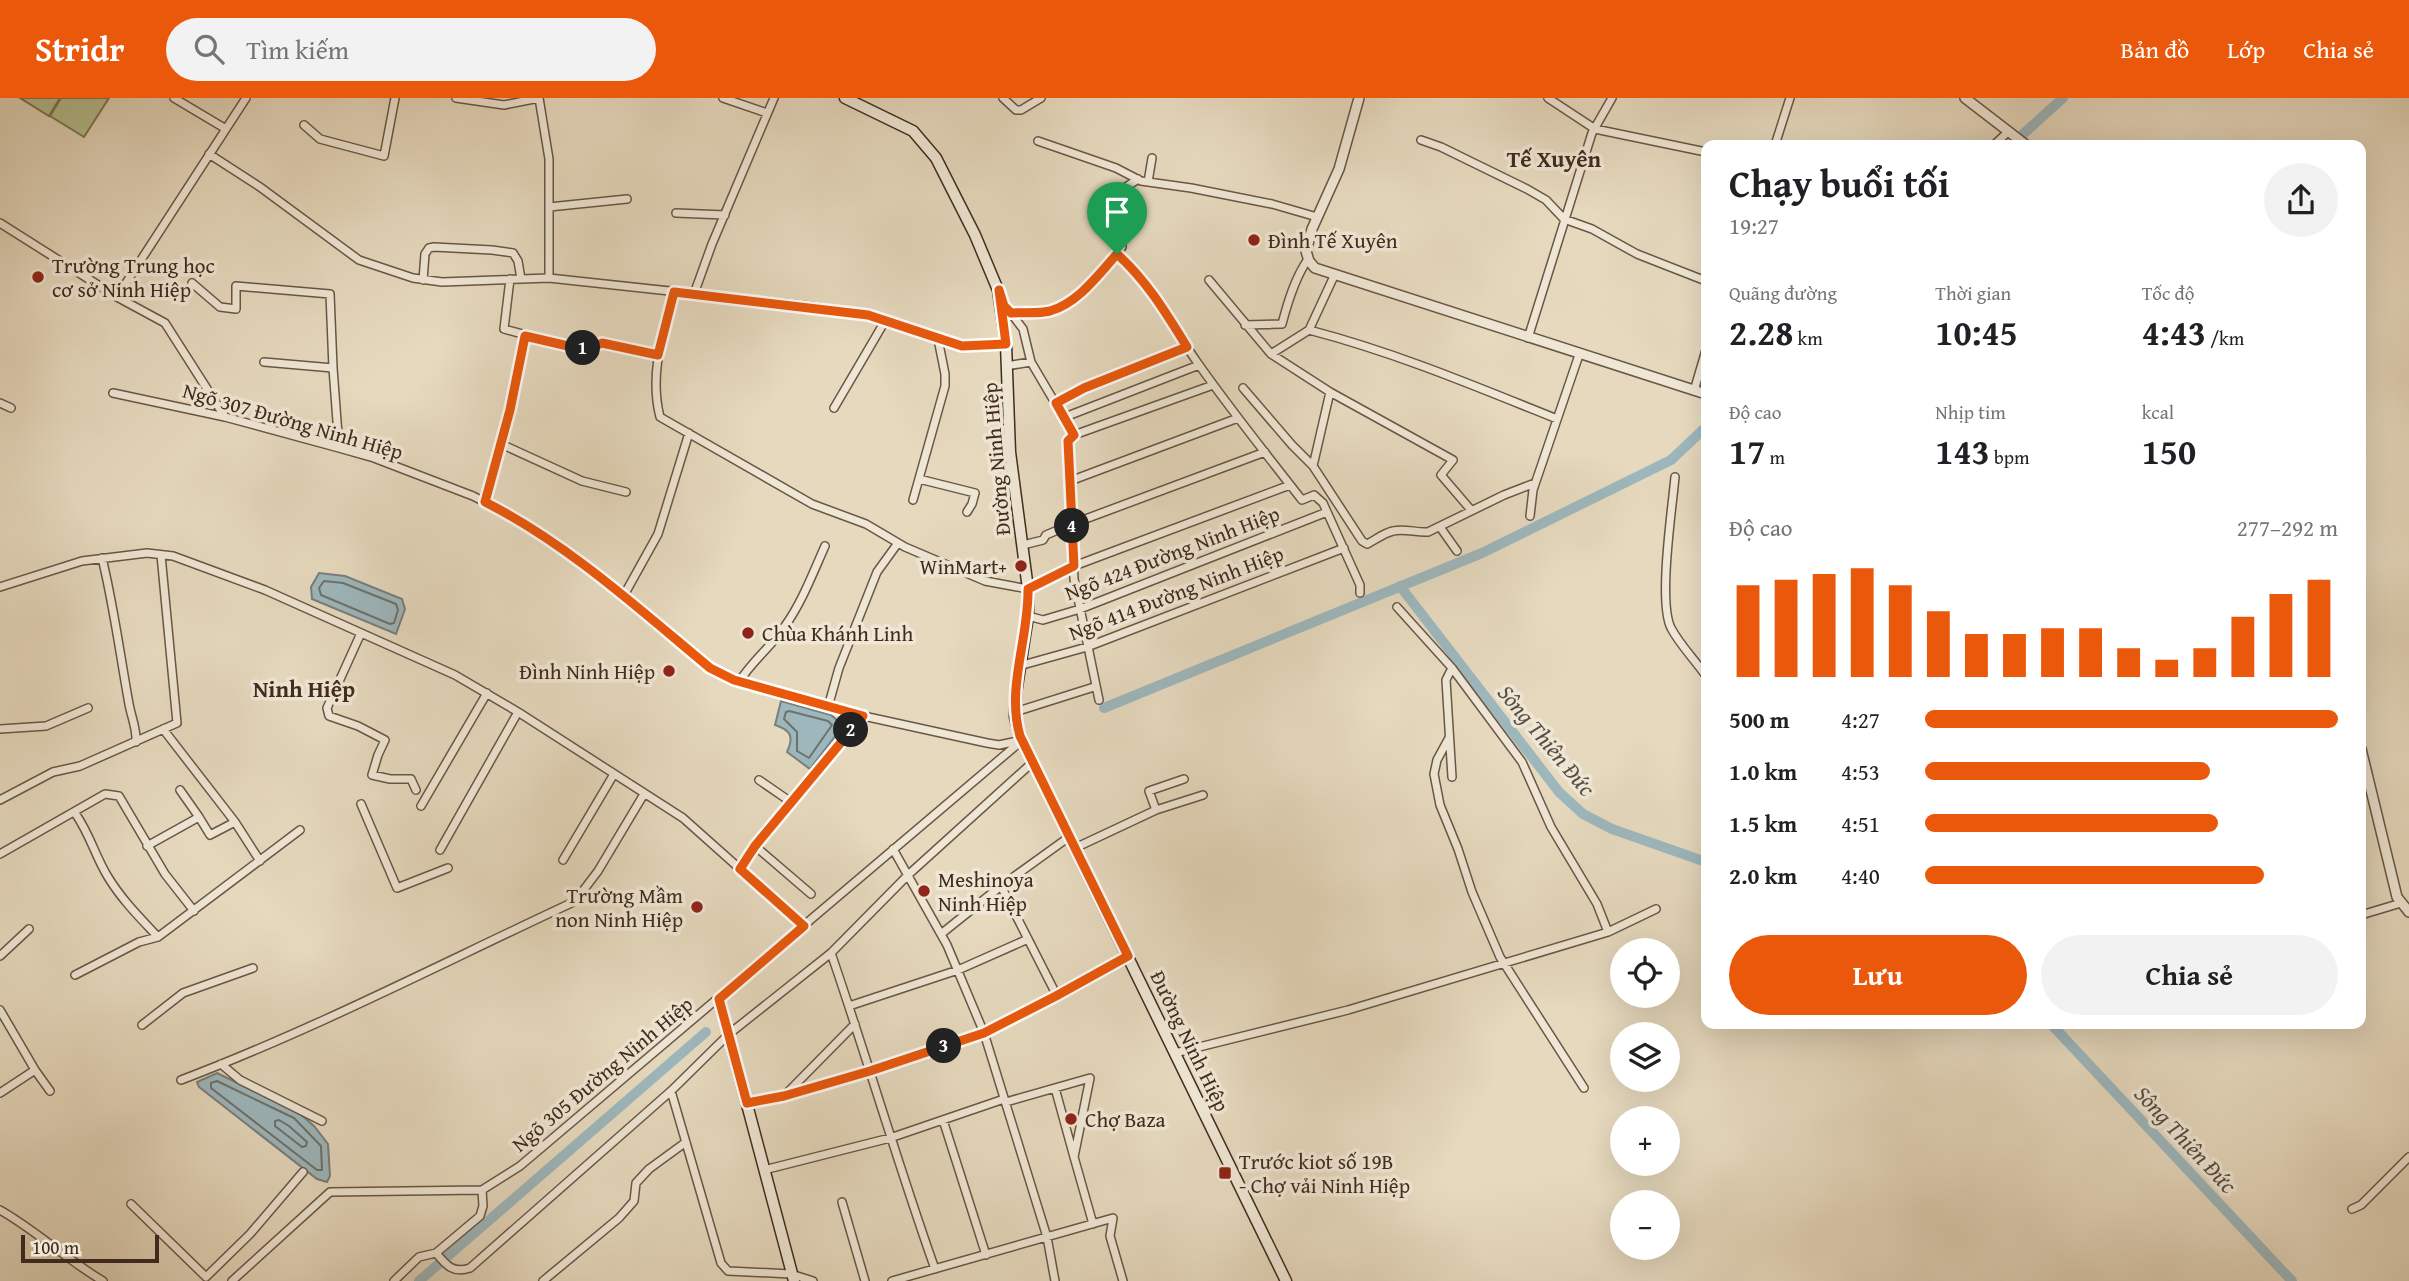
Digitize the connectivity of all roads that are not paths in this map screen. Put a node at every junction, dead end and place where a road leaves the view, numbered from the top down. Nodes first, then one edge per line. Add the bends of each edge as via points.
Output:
1 (174, 98) edge
2 (246, 98) edge
3 (395, 98) edge
4 (456, 98) edge
5 (539, 98) edge
6 (723, 98) edge
7 (774, 98) edge
8 (845, 98) edge
9 (1003, 98) edge
10 (1041, 98) edge
11 (1359, 98) edge
12 (1548, 98) edge
13 (1612, 98) edge
14 (1790, 98) edge
15 (1965, 98) edge
16 (767, 113) junction
17 (304, 125) dead end
18 (226, 129) junction
19 (1594, 129) junction
20 (2011, 132) junction
21 (1421, 140) dead end
22 (1777, 140) edge
23 (2001, 140) edge
24 (2020, 140) edge
25 (1038, 141) dead end
26 (1701, 151) edge
27 (209, 154) junction
28 (1152, 158) dead end
29 (1138, 179) junction
30 (1148, 182) junction
31 (626, 198) dead end
32 (549, 207) junction
33 (676, 213) dead end
34 (725, 215) junction
35 (1317, 218) junction
36 (1564, 219) junction
37 (0, 223) edge
38 (1120, 251) junction
39 (1308, 259) junction
40 (1335, 274) junction
41 (549, 278) junction
42 (510, 279) junction
43 (521, 279) junction
44 (1701, 279) edge
45 (423, 280) junction
46 (1209, 280) dead end
47 (192, 283) dead end
48 (999, 290) junction
49 (674, 292) junction
50 (694, 294) junction
51 (117, 297) junction
52 (1011, 313) junction
53 (885, 320) junction
54 (1245, 324) junction
55 (1309, 330) junction
56 (525, 336) junction
57 (1528, 338) junction
58 (938, 340) junction
59 (1006, 344) junction
60 (1187, 347) junction
61 (1271, 354) junction
62 (658, 355) junction
63 (1579, 355) junction
64 (264, 362) dead end
65 (1031, 362) junction
66 (1199, 365) junction
67 (1006, 366) junction
68 (1701, 367) edge
69 (333, 368) junction
70 (1213, 385) junction
71 (1243, 388) dead end
72 (1694, 391) junction
73 (1330, 392) junction
74 (113, 393) dead end
75 (1701, 393) edge
76 (0, 403) edge
77 (1056, 403) junction
78 (11, 408) dead end
79 (834, 408) dead end
80 (225, 417) junction
81 (1065, 417) junction
82 (1238, 418) junction
83 (1557, 419) junction
84 (689, 433) junction
85 (1074, 435) junction
86 (501, 444) junction
87 (339, 448) junction
88 (1265, 452) junction
89 (1313, 466) junction
90 (1675, 477) dead end
91 (919, 479) junction
92 (1070, 481) junction
93 (1535, 483) junction
94 (1290, 485) junction
95 (626, 492) dead end
96 (913, 500) dead end
97 (485, 502) junction
98 (1471, 510) junction
99 (967, 512) dead end
100 (1328, 512) junction
101 (1530, 516) dead end
102 (1072, 524) junction
103 (1440, 527) junction
104 (898, 542) junction
105 (1023, 545) junction
106 (825, 546) dead end
107 (1344, 548) junction
108 (1457, 551) dead end
109 (161, 555) junction
110 (102, 558) junction
111 (1074, 566) junction
112 (0, 587) edge
113 (1028, 589) junction
114 (1360, 593) dead end
115 (623, 597) junction
116 (1397, 607) dead end
117 (1080, 609) junction
118 (1028, 616) junction
119 (361, 633) junction
120 (1087, 647) junction
121 (1018, 666) junction
122 (1452, 668) junction
123 (1701, 669) edge
124 (739, 682) junction
125 (1094, 687) junction
126 (487, 693) junction
127 (1099, 700) dead end
128 (828, 707) junction
129 (88, 708) dead end
130 (518, 712) junction
131 (1015, 712) junction
132 (863, 716) junction
133 (0, 729) edge
134 (163, 729) junction
135 (1449, 738) junction
136 (1022, 740) junction
137 (136, 742) junction
138 (1032, 762) junction
139 (2366, 770) edge
140 (614, 774) junction
141 (1452, 777) dead end
142 (1184, 779) dead end
143 (759, 780) dead end
144 (180, 790) dead end
145 (416, 790) dead end
146 (644, 794) junction
147 (1203, 795) dead end
148 (0, 800) edge
149 (791, 802) junction
150 (361, 804) dead end
151 (421, 806) dead end
152 (1156, 810) junction
153 (75, 813) junction
154 (200, 817) junction
155 (235, 822) junction
156 (300, 830) dead end
157 (1069, 836) junction
158 (147, 846) junction
159 (755, 846) junction
160 (1075, 848) junction
161 (893, 849) junction
162 (440, 850) dead end
163 (0, 854) edge
164 (563, 860) dead end
165 (260, 861) junction
166 (448, 868) dead end
167 (740, 869) junction
168 (908, 875) junction
169 (1002, 886) junction
170 (811, 894) dead end
171 (2401, 903) junction
172 (1656, 909) dead end
173 (194, 911) junction
174 (2409, 912) edge
175 (2366, 914) edge
176 (804, 926) junction
177 (29, 929) dead end
178 (1608, 932) junction
179 (941, 934) junction
180 (158, 937) junction
181 (1028, 939) junction
182 (831, 953) junction
183 (0, 956) edge
184 (1128, 956) junction
185 (1504, 963) junction
186 (253, 968) dead end
187 (958, 970) junction
188 (75, 975) dead end
189 (1056, 996) junction
190 (719, 999) junction
191 (849, 1006) junction
192 (0, 1010) edge
193 (855, 1024) junction
194 (142, 1025) dead end
195 (984, 1033) junction
196 (729, 1034) junction
197 (1175, 1053) junction
198 (221, 1064) junction
199 (35, 1070) junction
200 (870, 1071) junction
201 (181, 1080) dead end
202 (1055, 1088) junction
203 (1584, 1088) dead end
204 (50, 1091) dead end
205 (671, 1091) junction
206 (0, 1093) edge
207 (784, 1096) junction
208 (1005, 1100) junction
209 (747, 1103) junction
210 (943, 1120) junction
211 (322, 1121) dead end
212 (890, 1138) junction
213 (686, 1142) junction
214 (1074, 1157) junction
215 (2409, 1157) edge
216 (764, 1170) junction
217 (303, 1172) dead end
218 (482, 1190) junction
219 (842, 1202) dead end
220 (131, 1204) dead end
221 (2352, 1209) dead end
222 (0, 1210) edge
223 (1093, 1224) junction
224 (1047, 1237) junction
225 (437, 1254) junction
226 (986, 1255) junction
227 (935, 1269) junction
228 (453, 1270) junction
229 (792, 1279) edge
230 (456, 1280) edge
231 (103, 1281) edge
232 (232, 1281) edge
233 (394, 1281) edge
234 (543, 1281) edge
235 (813, 1281) edge
236 (866, 1281) edge
237 (892, 1281) edge
238 (1055, 1281) edge
239 (1123, 1281) edge
240 (1286, 1281) edge

1 - 18 street
2 - 18 street
3 - 17 street via 384,156 320,139
4 - 5 street via 504,105
5 - 32 street via 549,159
6 - 16 street
7 - 16 street
8 - 48 main road, Đường Ninh Hiệp via 913,131 936,159
9 - 10 street via 1016,110
11 - 35 street via 1339,169
12 - 19 street
13 - 19 street
14 - 22 street
15 - 20 street
16 - 34 street
18 - 27 street
19 - 26 street
19 - 36 street
20 - 23 street
20 - 24 street
21 - 36 street via 1527,189
25 - 29 street
27 - 45 street via 359,260
27 - 51 street
28 - 30 street
29 - 30 street
29 - 38 street via 1123,189 1116,203
30 - 35 street via 1272,204
31 - 32 street
32 - 41 street
33 - 34 street
34 - 50 street
35 - 39 street via 1306,251
36 - 44 street
36 - 57 street
37 - 51 street
38 - 52 street via 1069,302 1048,311
38 - 60 street via 1156,296
39 - 40 street via 1315,268
39 - 54 street via 1282,324
40 - 55 street
40 - 57 street
41 - 43 street
41 - 49 street
42 - 43 street
42 - 45 street
42 - 56 street via 504,329
43 - 45 street via 513,253 434,247 425,254
46 - 54 street
47 - 69 street via 220,307 236,309 236,286 330,294
48 - 52 street
48 - 59 main road, Đường Ninh Hiệp
49 - 50 street
49 - 62 street
50 - 53 street via 809,306
51 - 80 street via 164,323
52 - 65 street via 1023,329
53 - 58 street
53 - 79 street
54 - 61 street
55 - 61 street
55 - 83 street via 1420,364
56 - 62 street via 568,346 591,348 602,343
56 - 86 street
57 - 63 street
58 - 59 street via 962,346
58 - 91 street via 945,386
59 - 67 main road, Đường Ninh Hiệp
60 - 66 street
60 - 77 street
61 - 73 street
62 - 84 street via 660,417
63 - 72 street
63 - 83 street
64 - 69 street
65 - 67 street
65 - 77 street
66 - 70 street
66 - 81 street
67 - 105 main road, Đường Ninh Hiệp via 1010,452
68 - 72 street
69 - 87 street
70 - 82 street
70 - 85 street
71 - 89 street
72 - 75 street
73 - 89 street
73 - 98 street via 1452,460 1441,475
74 - 80 street, Ngõ 307 Đường Ninh Hiệp
76 - 78 street
77 - 81 street
80 - 87 street, Ngõ 307 Đường Ninh Hiệp
81 - 85 street
82 - 88 street
82 - 92 street
83 - 93 street
84 - 104 street via 812,503
84 - 115 street via 658,534
85 - 92 street via 1068,441
86 - 95 street via 582,481
86 - 97 street
87 - 97 street, Ngõ 307 Đường Ninh Hiệp
88 - 94 street
88 - 102 street
89 - 103 street via 1367,544 1391,531 1417,533
90 - 123 street via 1665,595 1672,628
91 - 96 street
91 - 99 street via 975,493
92 - 102 street
93 - 98 street
93 - 101 street
94 - 100 street via 1302,500 1314,495
94 - 111 street
97 - 115 street, Ngõ 307 Đường Ninh Hiệp via 581,563
98 - 103 street
100 - 107 street
100 - 117 street, Ngõ 424 Đường Ninh Hiệp
102 - 105 street
102 - 111 street
103 - 108 street
104 - 113 street via 985,581
104 - 128 street via 877,572
105 - 113 main road, Đường Ninh Hiệp
106 - 124 street via 787,624
107 - 114 street
107 - 120 street, Ngõ 414 Đường Ninh Hiệp
109 - 110 street
109 - 119 street via 265,590
109 - 134 street via 177,723
110 - 112 street
110 - 137 street
111 - 113 street
111 - 117 street
113 - 118 main road, Đường Ninh Hiệp
115 - 124 street, Ngõ 307 Đường Ninh Hiệp via 710,668
116 - 122 street
117 - 118 street, Ngõ 424 Đường Ninh Hiệp via 1043,620
117 - 120 street
118 - 121 main road, Đường Ninh Hiệp
119 - 126 street
119 - 145 street via 327,708 329,716 385,740 372,775 411,779
120 - 121 street, Ngõ 414 Đường Ninh Hiệp
120 - 125 street
121 - 131 main road, Đường Ninh Hiệp
122 - 135 street via 1446,680
122 - 178 street via 1522,762
124 - 128 street, Ngõ 307 Đường Ninh Hiệp
125 - 127 street
125 - 131 street
126 - 130 street
126 - 151 street
128 - 132 street, Ngõ 307 Đường Ninh Hiệp
129 - 133 street via 46,726
130 - 140 street
130 - 162 street
131 - 136 main road, Đường Ninh Hiệp
132 - 136 street, Ngõ 307 Đường Ninh Hiệp via 999,745
132 - 149 street
134 - 137 street
134 - 155 street
135 - 141 street
135 - 185 street via 1434,774 1440,805
136 - 138 main road, Đường Ninh Hiệp
136 - 161 street, Ngõ 305 Đường Ninh Hiệp
137 - 148 street via 80,766 53,772
138 - 157 main road, Đường Ninh Hiệp
138 - 168 street
139 - 171 street
140 - 146 street
140 - 164 street
142 - 152 street via 1149,791
143 - 149 street
144 - 154 street
146 - 167 street via 683,818
146 - 198 street via 579,897 382,993
147 - 152 street
149 - 159 street
150 - 166 street via 397,888
152 - 160 street
153 - 158 street via 104,794 119,796
153 - 163 street
153 - 180 street via 92,838 107,876 128,907
154 - 155 street via 211,835
154 - 158 street
155 - 165 street
156 - 165 street
157 - 160 main road, Đường Ninh Hiệp
157 - 169 street
158 - 173 street
159 - 167 street
159 - 170 street
160 - 184 main road, Đường Ninh Hiệp
161 - 168 street
161 - 176 street, Ngõ 305 Đường Ninh Hiệp
165 - 173 street
167 - 176 street
168 - 179 street
168 - 182 street
169 - 179 street
169 - 181 street
171 - 174 street
171 - 175 street
172 - 178 street
173 - 180 street
176 - 190 street, Ngõ 305 Đường Ninh Hiệp
177 - 183 street
178 - 185 street
179 - 187 street
180 - 188 street
181 - 187 street
181 - 189 street
182 - 191 street
182 - 196 street
184 - 189 street
184 - 197 main road, Đường Ninh Hiệp
185 - 197 street via 1349,1010
185 - 203 street
186 - 194 street via 183,993
187 - 191 street
187 - 195 street
189 - 195 street
190 - 196 main road
190 - 218 street, Ngõ 305 Đường Ninh Hiệp via 524,1163
191 - 193 street
192 - 199 street
193 - 200 street
193 - 207 street
195 - 200 street
195 - 208 street
196 - 205 street
196 - 209 main road
197 - 240 main road, Đường Ninh Hiệp
198 - 201 street
198 - 211 street via 240,1080
199 - 204 street
199 - 206 street
200 - 207 street
200 - 212 street
202 - 208 street
202 - 214 street
202 - 214 street via 1090,1078
205 - 213 street
205 - 228 street via 470,1268
207 - 209 street
208 - 210 street
208 - 224 street
209 - 216 main road
210 - 212 street
210 - 226 street
212 - 216 street
212 - 227 street
213 - 229 street via 721,1263 728,1271
213 - 234 street via 636,1183 634,1201 626,1210
214 - 223 street
215 - 221 street
216 - 229 main road
217 - 220 street via 206,1277
218 - 225 street via 480,1216
218 - 232 street via 330,1192
219 - 236 street
222 - 231 street
223 - 224 street
223 - 239 street via 1113,1218 1110,1236
224 - 226 street
224 - 238 street
225 - 228 street
225 - 233 street via 418,1257
226 - 227 street
227 - 237 street
228 - 230 street
229 - 235 street

